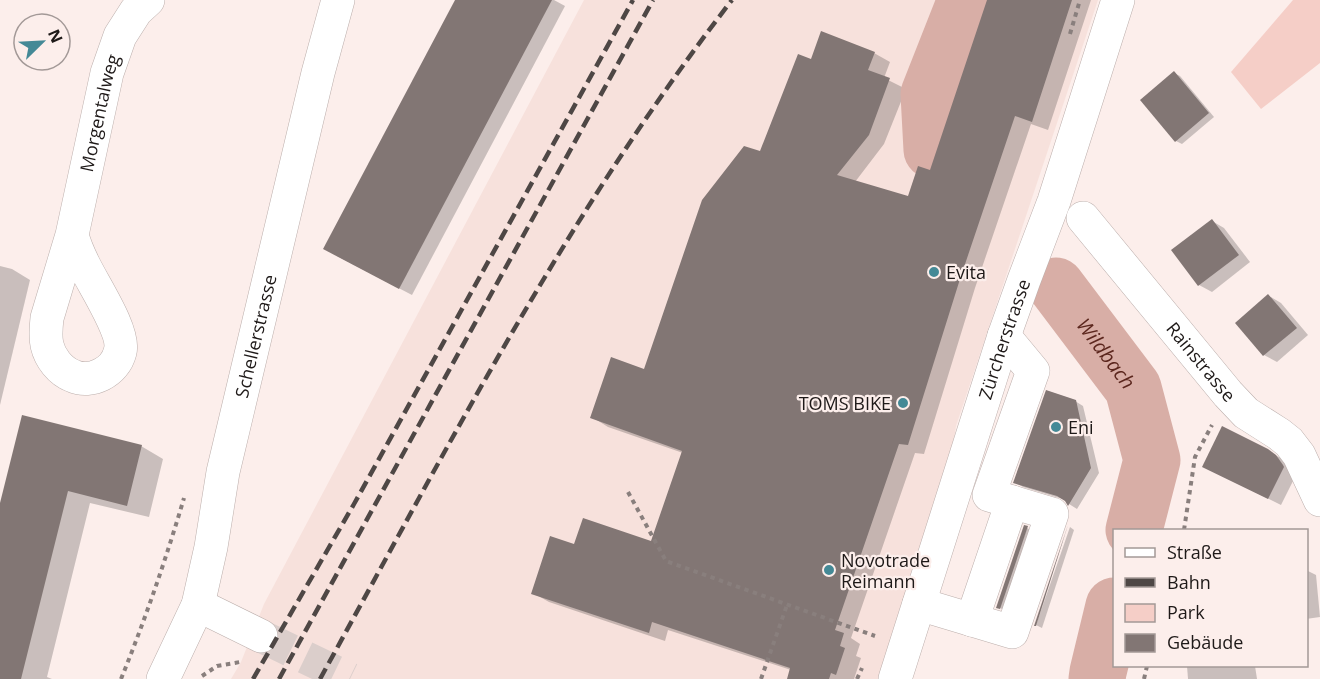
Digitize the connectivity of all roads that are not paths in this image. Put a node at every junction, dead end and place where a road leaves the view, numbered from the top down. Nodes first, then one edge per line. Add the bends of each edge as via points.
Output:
1 (148, 0) edge
2 (338, 0) edge
3 (1119, 0) edge
4 (1083, 218) dead end
5 (72, 236) dead end
6 (1004, 336) junction
7 (1320, 500) edge
8 (919, 604) junction
9 (198, 605) junction
10 (261, 636) tunnel mouth
11 (163, 679) edge
12 (895, 679) edge

1 - 5 street, Morgentalweg via 120,36 107,73
2 - 9 street, Schellerstrasse via 223,472
3 - 6 street, Zürcherstrasse via 1054,201
4 - 7 street, Rainstrasse via 1227,394 1246,413 1289,442
6 - 8 street, Zürcherstrasse
6 - 8 street via 1032,371 972,620
8 - 12 street, Zürcherstrasse
9 - 10 street
9 - 11 street, Schellerstrasse

